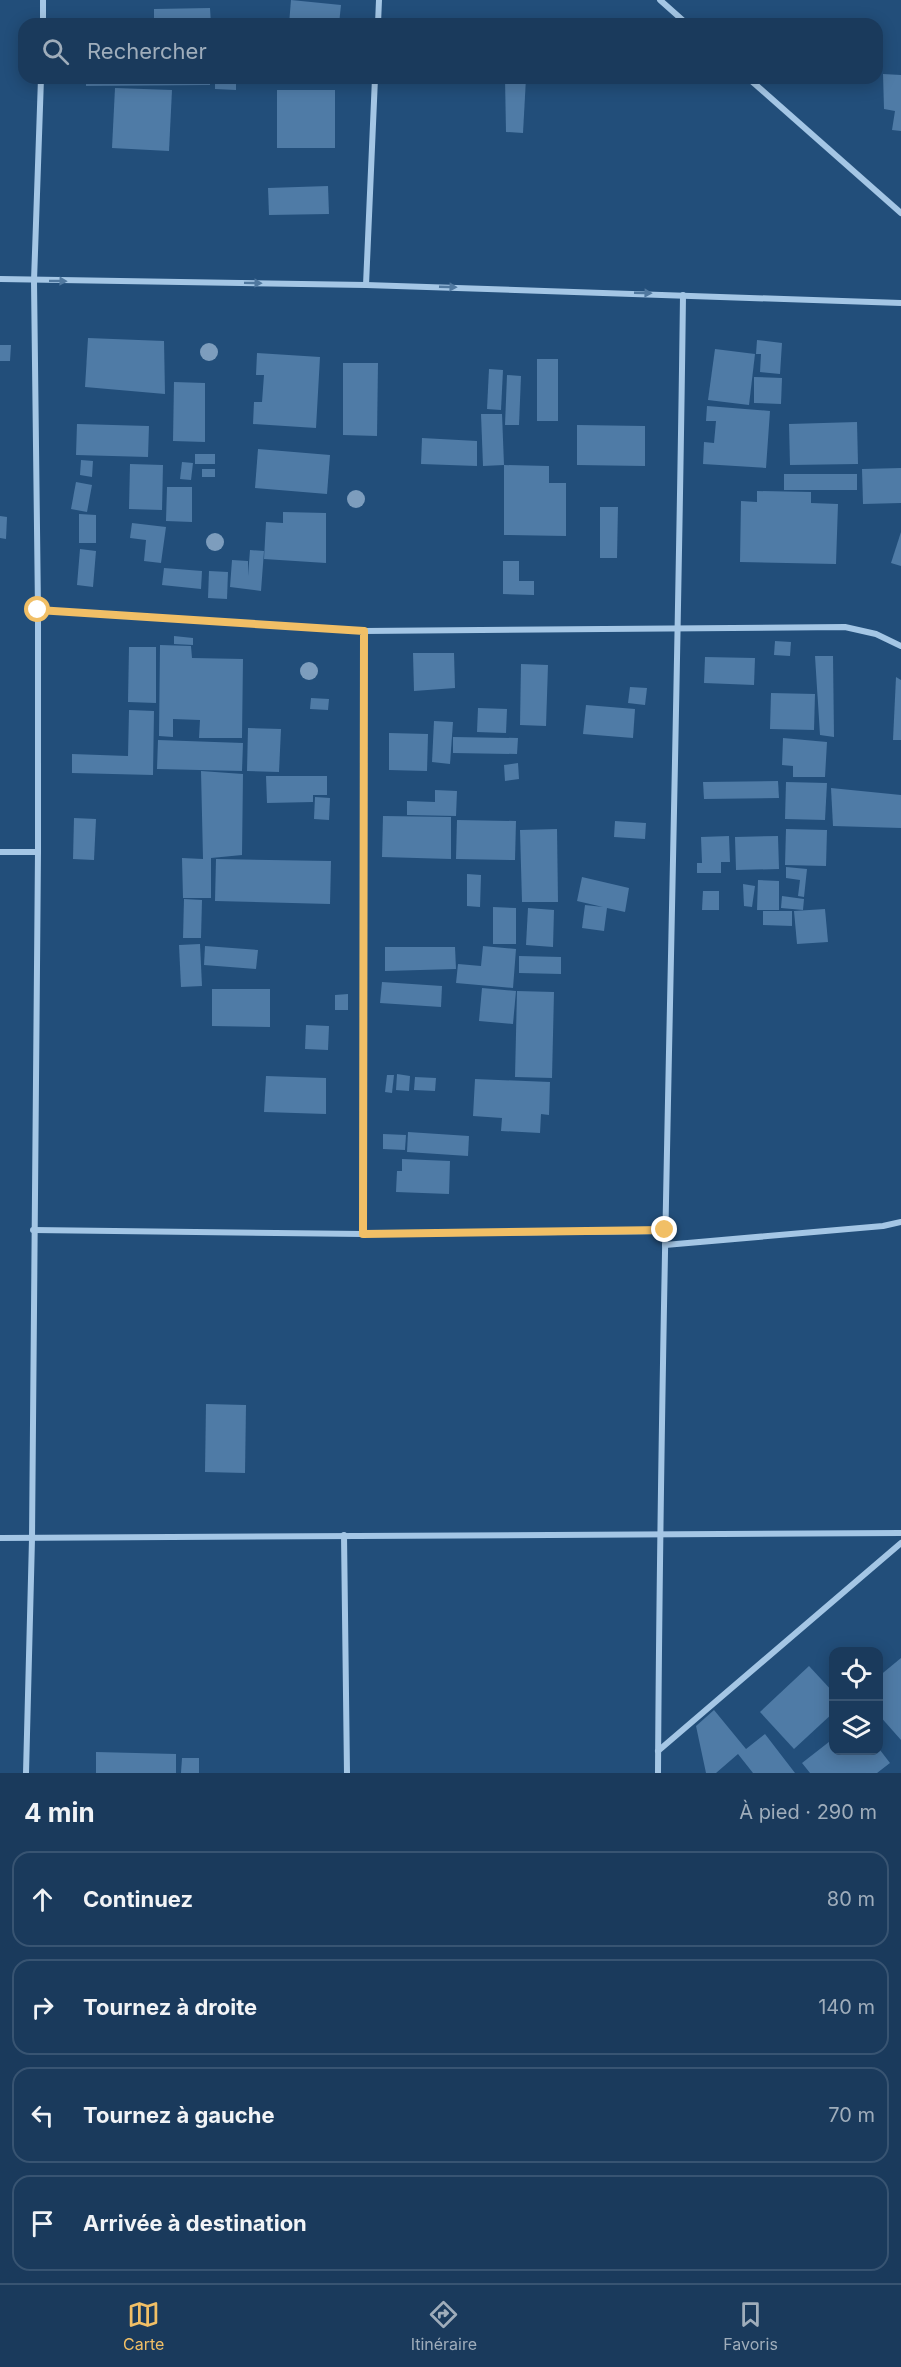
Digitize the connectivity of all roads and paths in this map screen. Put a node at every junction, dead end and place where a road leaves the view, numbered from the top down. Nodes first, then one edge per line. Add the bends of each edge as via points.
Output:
1 (43, 0) edge
2 (379, 0) edge
3 (660, 0) edge
4 (43, 18) edge
5 (378, 18) edge
6 (680, 18) edge
7 (41, 84) edge
8 (375, 84) edge
9 (755, 84) edge
10 (901, 213) edge
11 (0, 279) edge
12 (34, 280) junction
13 (366, 285) junction
14 (683, 295) junction
15 (901, 303) edge
16 (38, 610) junction
17 (679, 626) junction
18 (364, 631) junction
19 (901, 646) edge
20 (0, 852) edge
21 (38, 852) junction
22 (901, 1222) edge
23 (33, 1230) junction
24 (665, 1230) junction
25 (363, 1234) junction
26 (665, 1245) junction
27 (901, 1533) edge
28 (344, 1535) junction
29 (660, 1537) junction
30 (0, 1538) edge
31 (32, 1539) junction
32 (901, 1543) edge
33 (658, 1751) junction
34 (26, 1773) edge
35 (347, 1773) edge
36 (658, 1773) edge

1 - 4 street
2 - 5 street
3 - 6 street
7 - 12 street
8 - 13 street
9 - 10 street
11 - 12 street
12 -> 13 street
12 - 16 street
13 -> 14 street
14 - 15 street
14 - 17 street
16 - 18 street
16 - 21 street
17 - 18 street
17 - 19 street via 845,627 876,634
17 - 24 street
18 - 25 street
20 - 21 street
21 - 23 street
22 - 26 street
23 - 25 street
23 - 31 street
24 - 25 street
24 - 26 street
26 - 29 street
27 - 29 street
28 - 29 street
28 - 31 street
28 - 35 street
29 - 33 street
30 - 31 street
31 - 34 street
32 - 33 street
33 - 36 street

